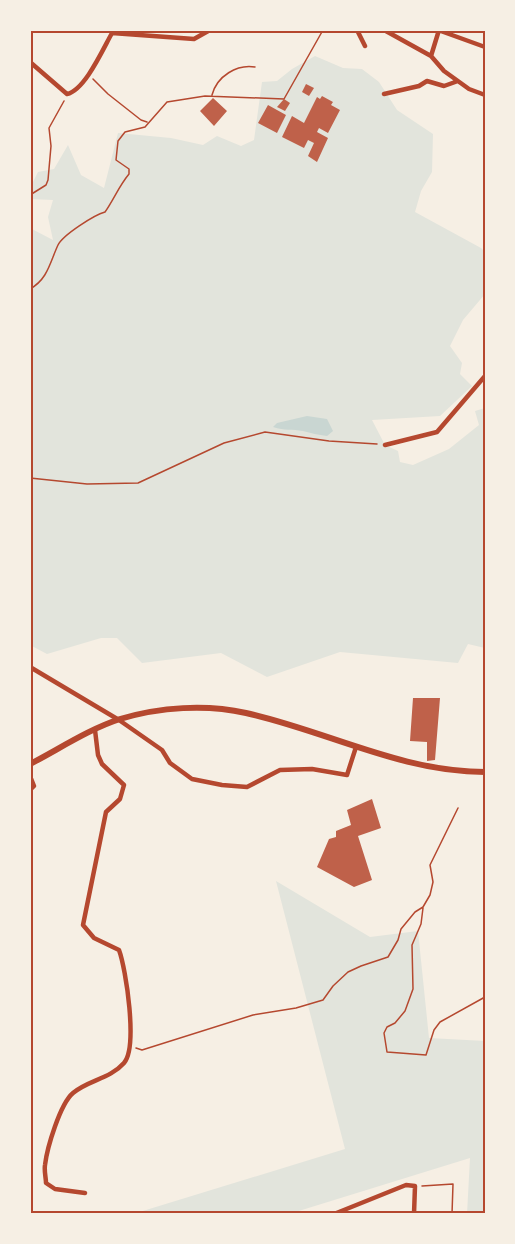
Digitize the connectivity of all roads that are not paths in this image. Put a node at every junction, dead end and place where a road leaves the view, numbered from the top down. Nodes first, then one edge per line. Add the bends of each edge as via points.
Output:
1 (210, 30) edge
2 (357, 30) edge
3 (384, 30) edge
4 (439, 30) edge
5 (112, 31) edge
6 (365, 46) dead end
7 (485, 47) edge
8 (431, 56) junction
9 (30, 62) edge
10 (458, 81) junction
11 (384, 94) dead end
12 (485, 94) edge
13 (485, 376) edge
14 (385, 445) road end
15 (30, 667) edge
16 (119, 720) junction
17 (95, 730) junction
18 (356, 747) junction
19 (30, 764) edge
20 (485, 772) edge
21 (30, 776) edge
22 (30, 790) edge
23 (85, 1193) dead end
24 (353, 1206) junction
25 (334, 1214) edge
26 (353, 1214) edge
27 (414, 1214) edge

1 - 5 street via 194,39
2 - 6 street
3 - 8 street
4 - 7 street
4 - 8 street
5 - 9 street via 73,93 67,94
8 - 10 street
10 - 11 street via 444,86 427,81
10 - 12 street
13 - 14 street via 437,432
15 - 16 street
16 - 17 street
16 - 18 street via 190,708 232,711
16 - 18 street via 162,750 170,763 192,779 222,785 247,787 280,770 312,769 347,775
17 - 19 street
17 - 23 street via 102,764 124,785 120,799 106,812 83,926 94,938 118,950 122,958 131,1038 126,1061 114,1072 73,1093 54,1134 45,1167 46,1184
18 - 20 street via 426,766
21 - 22 street via 34,786
24 - 25 street
24 - 26 street
24 - 27 street via 406,1185 415,1186

